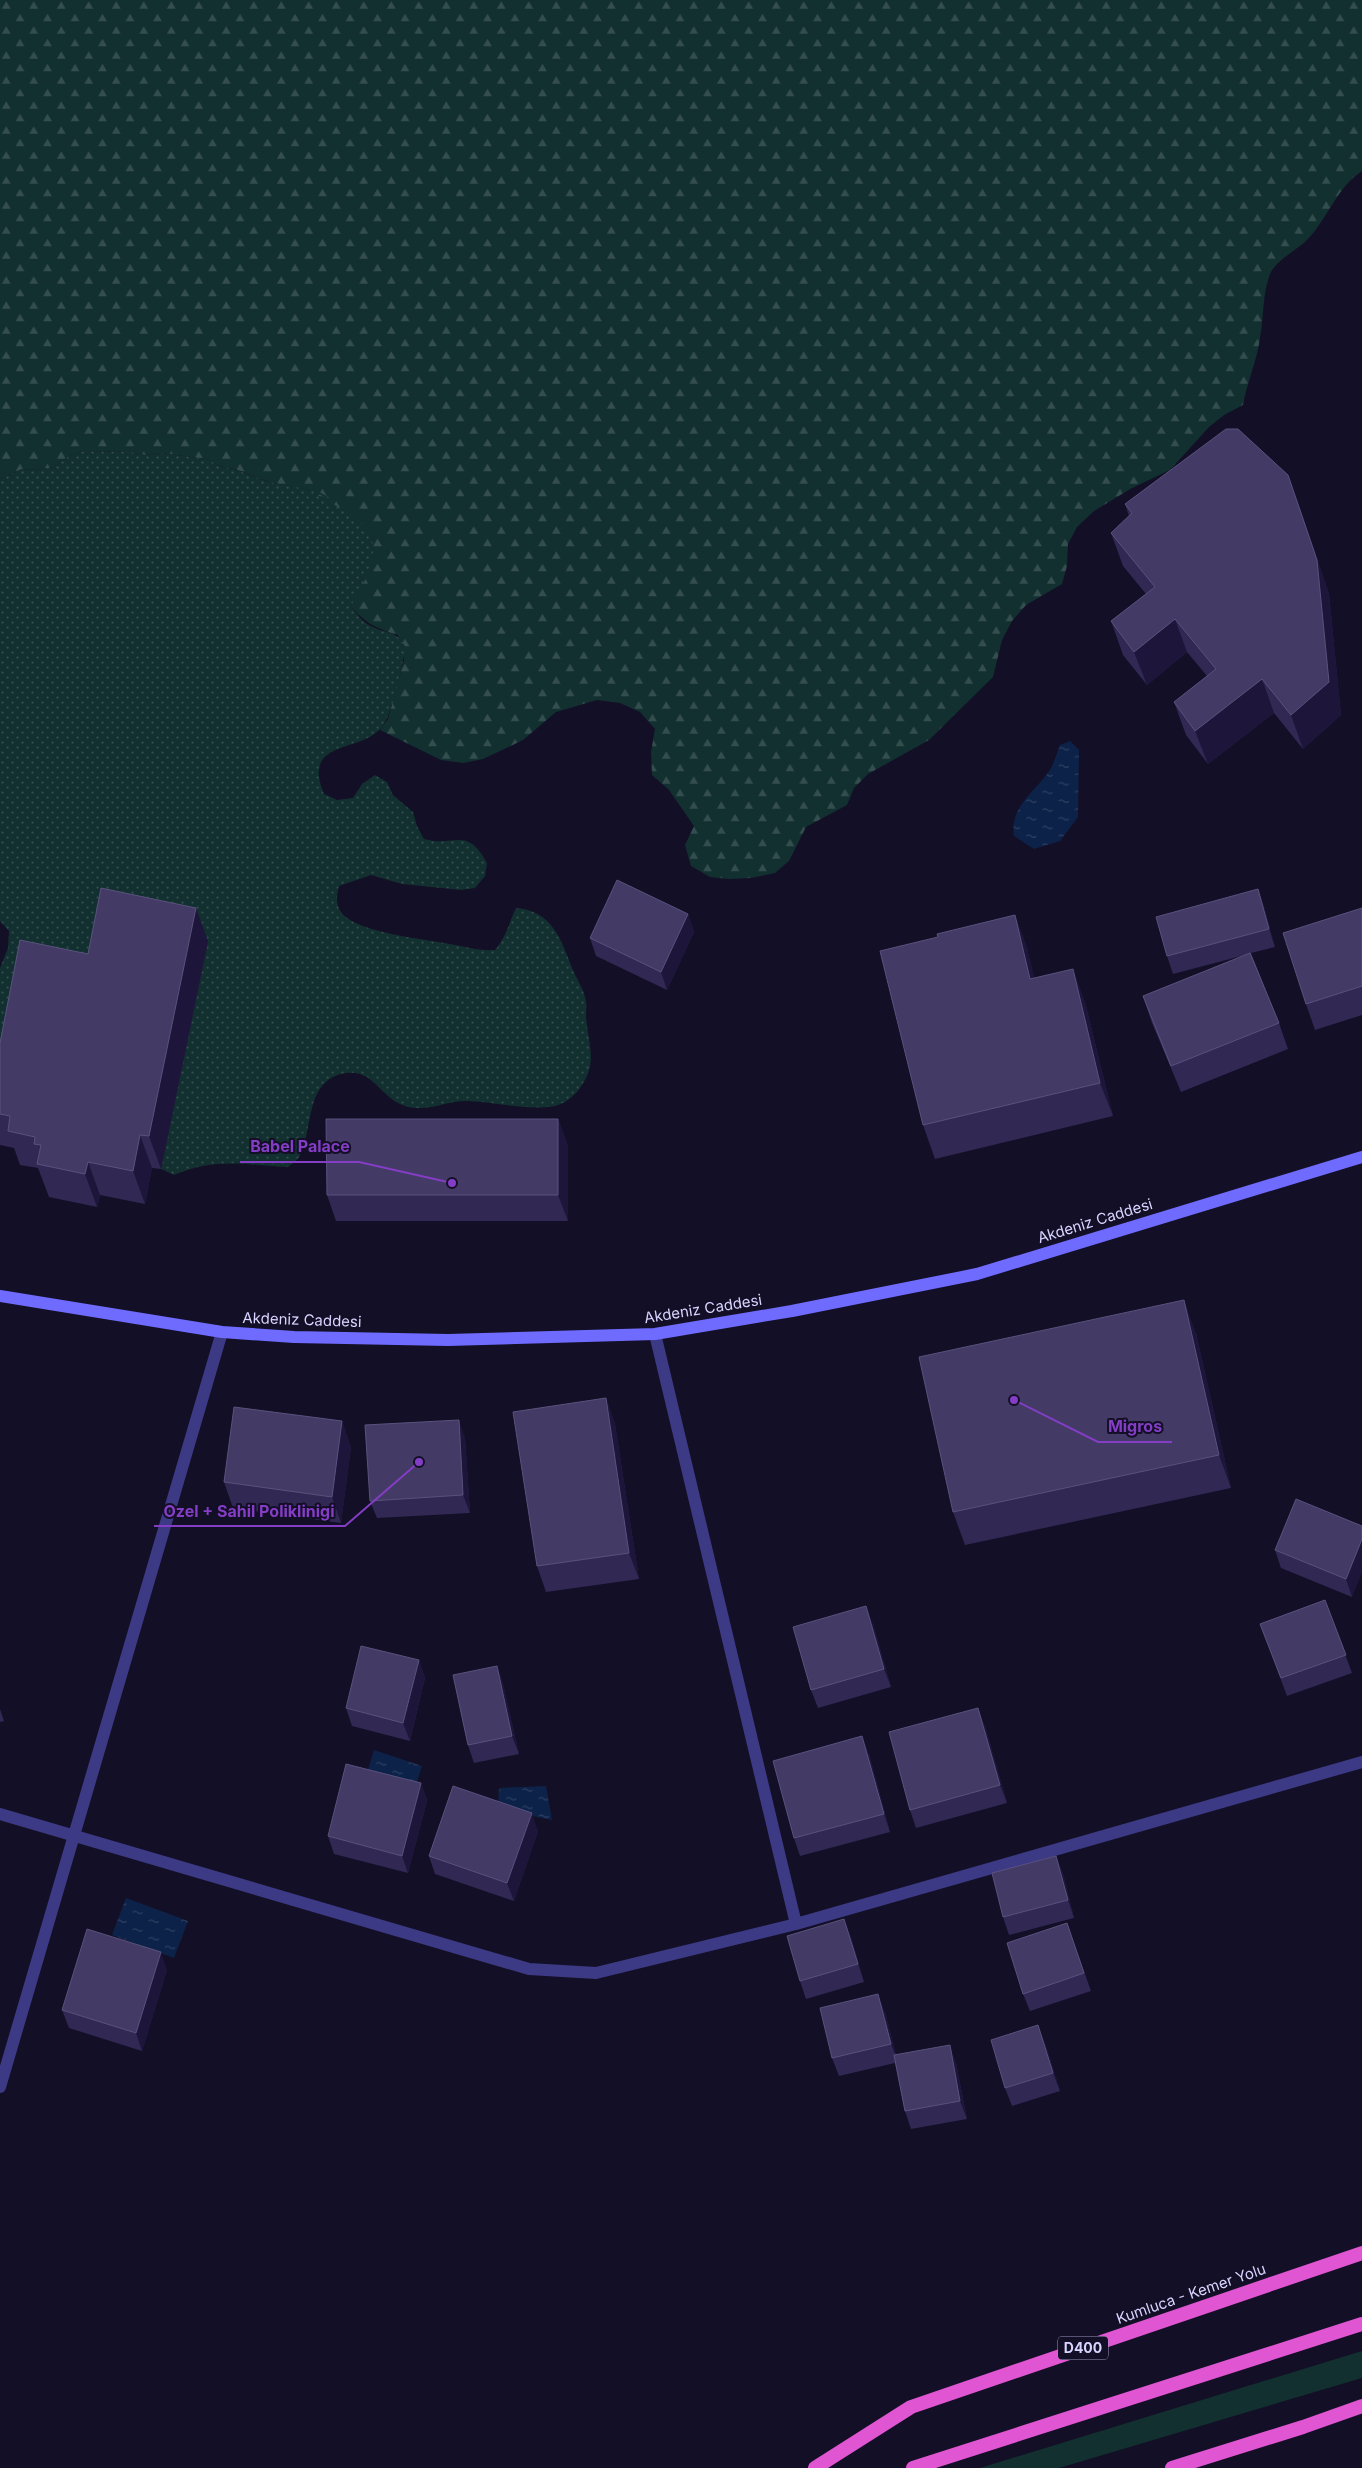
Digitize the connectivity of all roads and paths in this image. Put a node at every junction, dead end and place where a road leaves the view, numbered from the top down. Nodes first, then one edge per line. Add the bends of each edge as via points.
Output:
1 (1362, 1157) edge
2 (0, 1296) edge
3 (222, 1332) junction
4 (655, 1334) junction
5 (1362, 1762) edge
6 (0, 1814) edge
7 (74, 1835) junction
8 (796, 1924) junction
9 (0, 2087) edge
10 (1362, 2253) edge
11 (1362, 2324) edge
12 (1362, 2406) edge
13 (815, 2468) edge
14 (912, 2468) edge
15 (1172, 2468) edge

1 - 4 main road, Akdeniz Caddesi via 977,1274
2 - 3 main road, Akdeniz Caddesi
3 - 4 main road, Akdeniz Caddesi via 448,1340
3 - 7 street
4 - 8 street
5 - 8 street
6 - 7 street
7 - 8 street via 528,1969 596,1974
7 - 9 street
10 - 13 highway, Kumluca - Kemer Yolu / D400 via 911,2407
11 - 14 highway
12 - 15 highway

